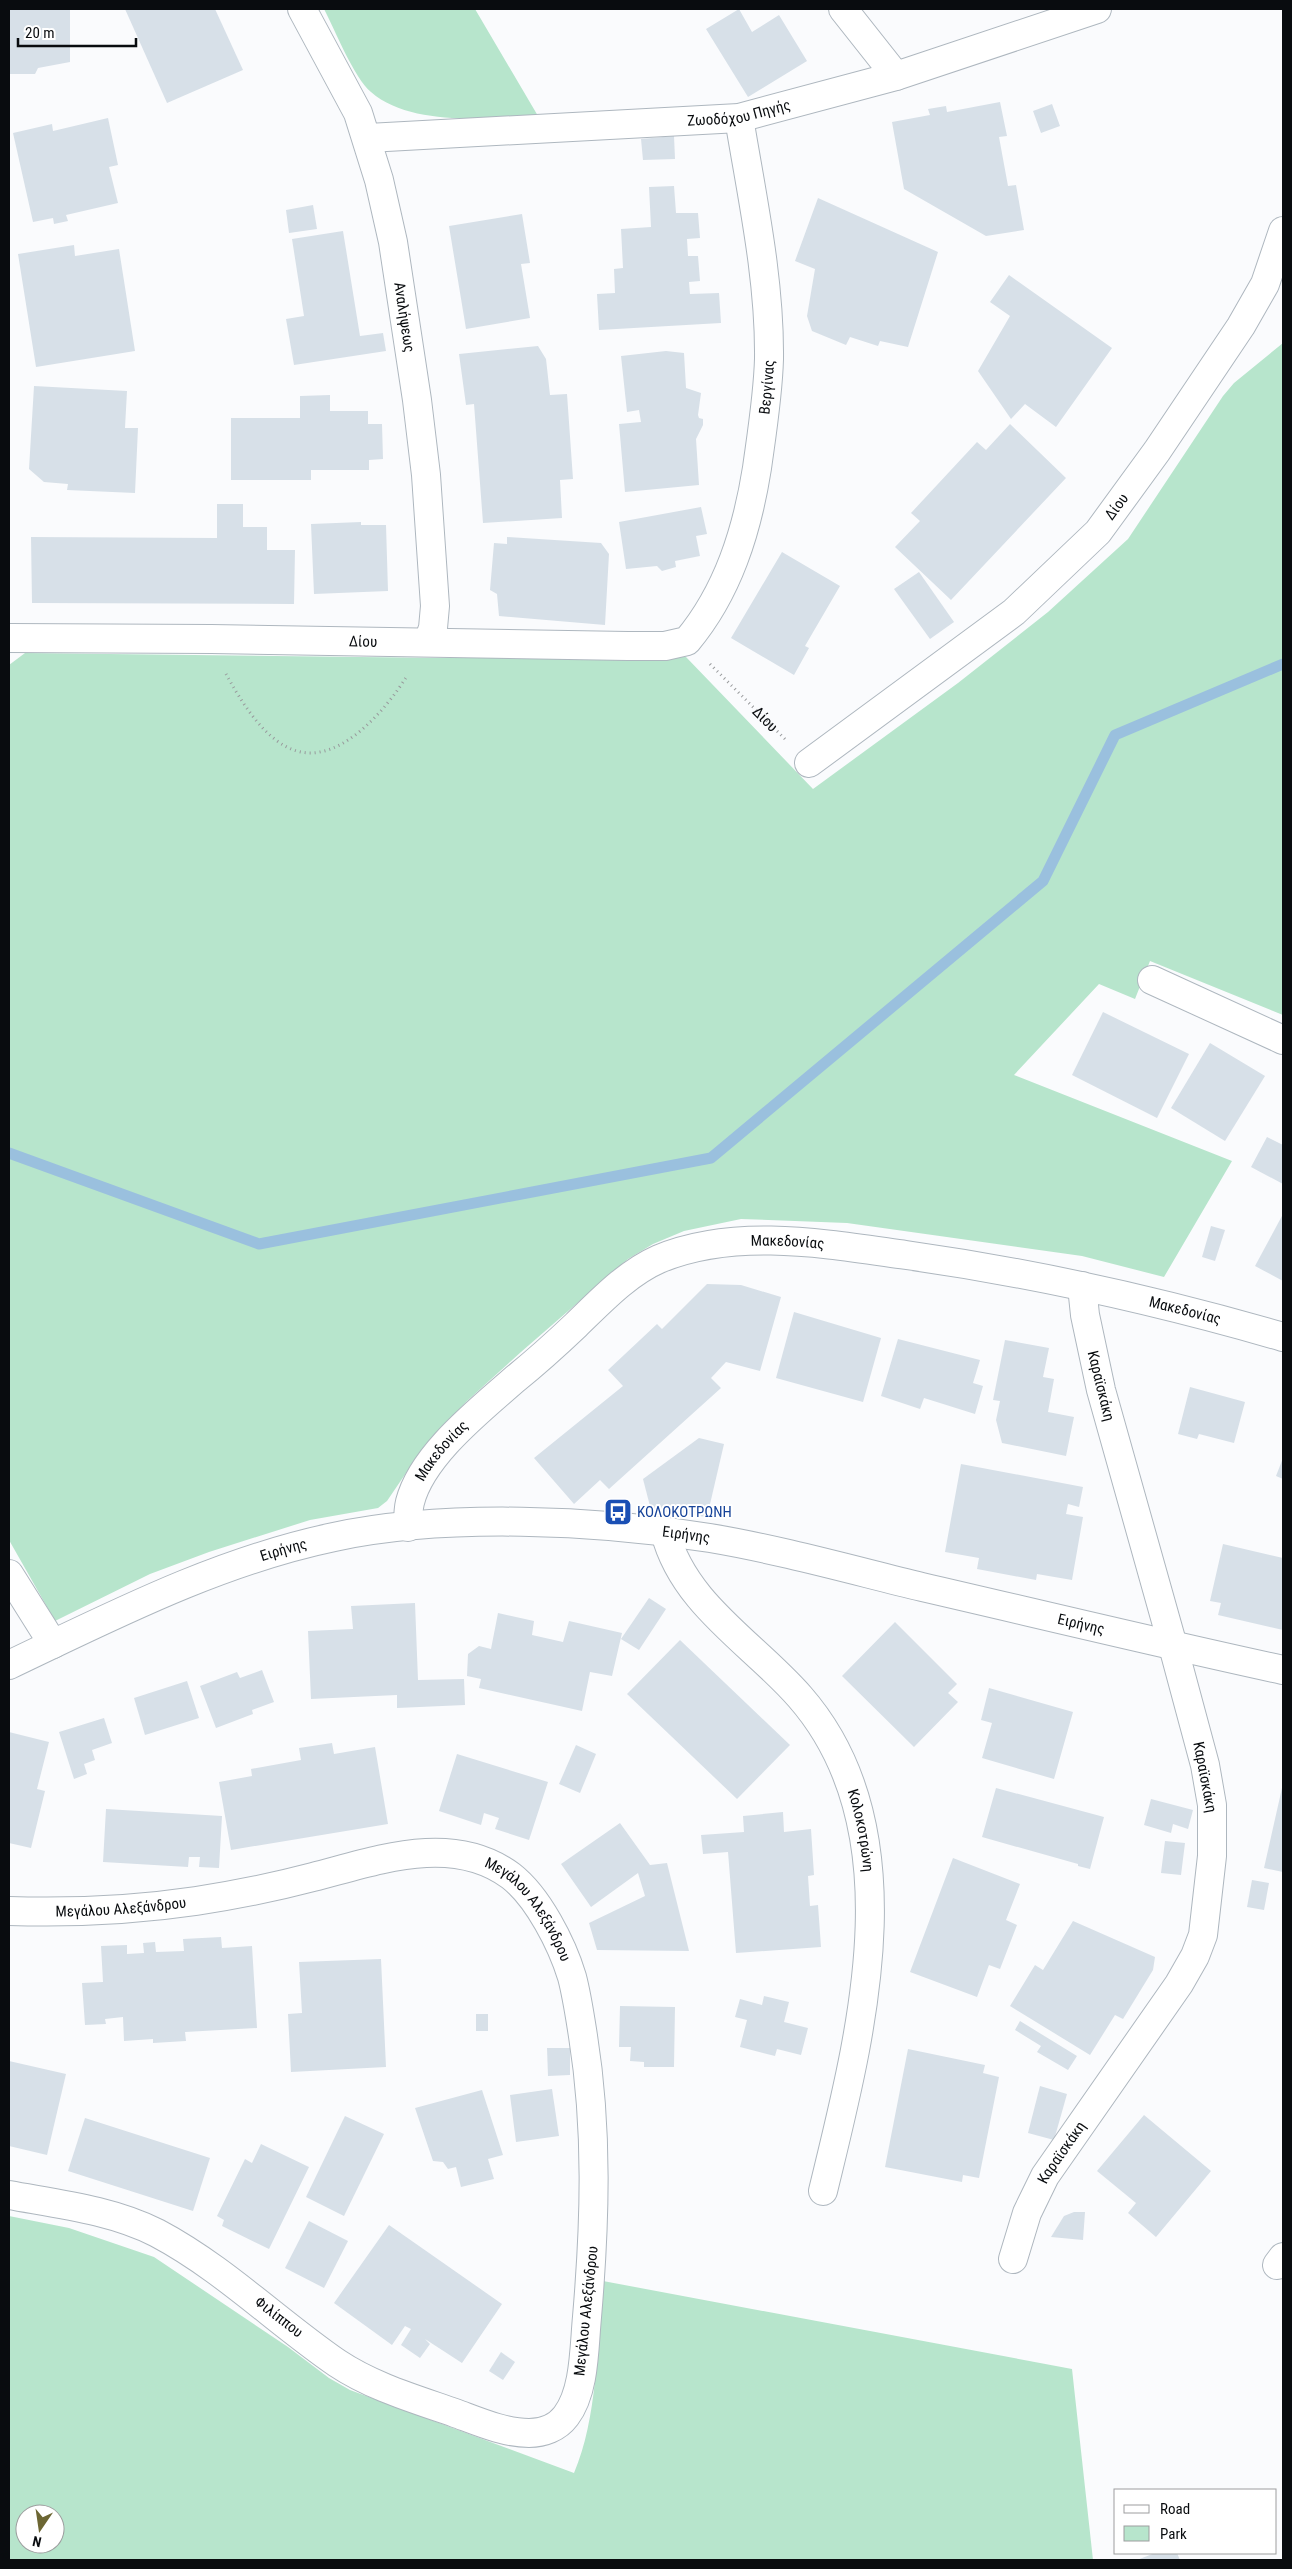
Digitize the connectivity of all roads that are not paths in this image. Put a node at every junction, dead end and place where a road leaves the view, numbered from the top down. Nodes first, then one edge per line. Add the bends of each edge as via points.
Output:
1 (302, 9) edge
2 (843, 9) edge
3 (1097, 9) edge
4 (896, 76) junction
5 (739, 118) junction
6 (368, 138) junction
7 (1283, 231) edge
8 (1279, 259) edge
9 (9, 638) edge
10 (687, 641) joint
11 (428, 642) junction
12 (808, 762) road end
13 (1152, 980) dead end
14 (1283, 1040) edge
15 (1082, 1286) junction
16 (1283, 1338) edge
17 (408, 1527) junction
18 (666, 1532) junction
19 (9, 1574) edge
20 (53, 1644) junction
21 (1174, 1646) junction
22 (9, 1665) edge
23 (1283, 1670) edge
24 (9, 1911) edge
25 (823, 2191) dead end
26 (9, 2196) edge
27 (1013, 2259) dead end
28 (551, 2429) joint

1 - 6 street, Αναλήψεως
2 - 4 street
3 - 4 street, Ζωοδόχου Πηγής
4 - 5 street, Ζωοδόχου Πηγής
5 - 6 street, Ζωοδόχου Πηγής
5 - 10 street, Βεργίνας via 760,246 768,343 767,390 745,529 726,580
6 - 11 street, Αναλήψεως via 393,242 426,475 435,606
7 - 8 street, Δίου
8 - 12 street, Δίου via 1222,356 1118,508 1098,532 1014,612
9 - 11 street, Δίου
10 - 11 street, Δίου via 665,646
13 - 14 street
15 - 16 street, Μακεδονίας via 1166,1304
15 - 17 street, Μακεδονίας via 954,1262 807,1242 724,1244 663,1258 645,1266 617,1288 450,1440 433,1458 413,1493
15 - 21 street, Καραϊσκάκη via 1101,1390
17 - 18 street, Ειρήνης via 524,1523
17 - 20 street, Ειρήνης via 336,1536 234,1566 163,1593
18 - 21 street, Ειρήνης via 810,1559
18 - 25 street, Κολοκοτρώνη via 673,1556 709,1608 799,1696 818,1720 840,1760 858,1814 868,1878 868,1961 858,2031
19 - 20 street
20 - 22 street, Ειρήνης
21 - 23 street, Ειρήνης
21 - 27 street, Καραϊσκάκη via 1212,1805 1212,1856 1202,1935 1195,1956 1179,1984 1042,2181 1027,2213
24 - 28 street, Μεγάλου Αλεξάνδρου via 66,1911 197,1901 422,1852 482,1861 518,1883 554,1934 571,1974 593,2119 594,2211 579,2383 571,2408 561,2423
26 - 28 street, Φιλίππου via 120,2218 157,2233 216,2270 337,2363 363,2378 514,2432

